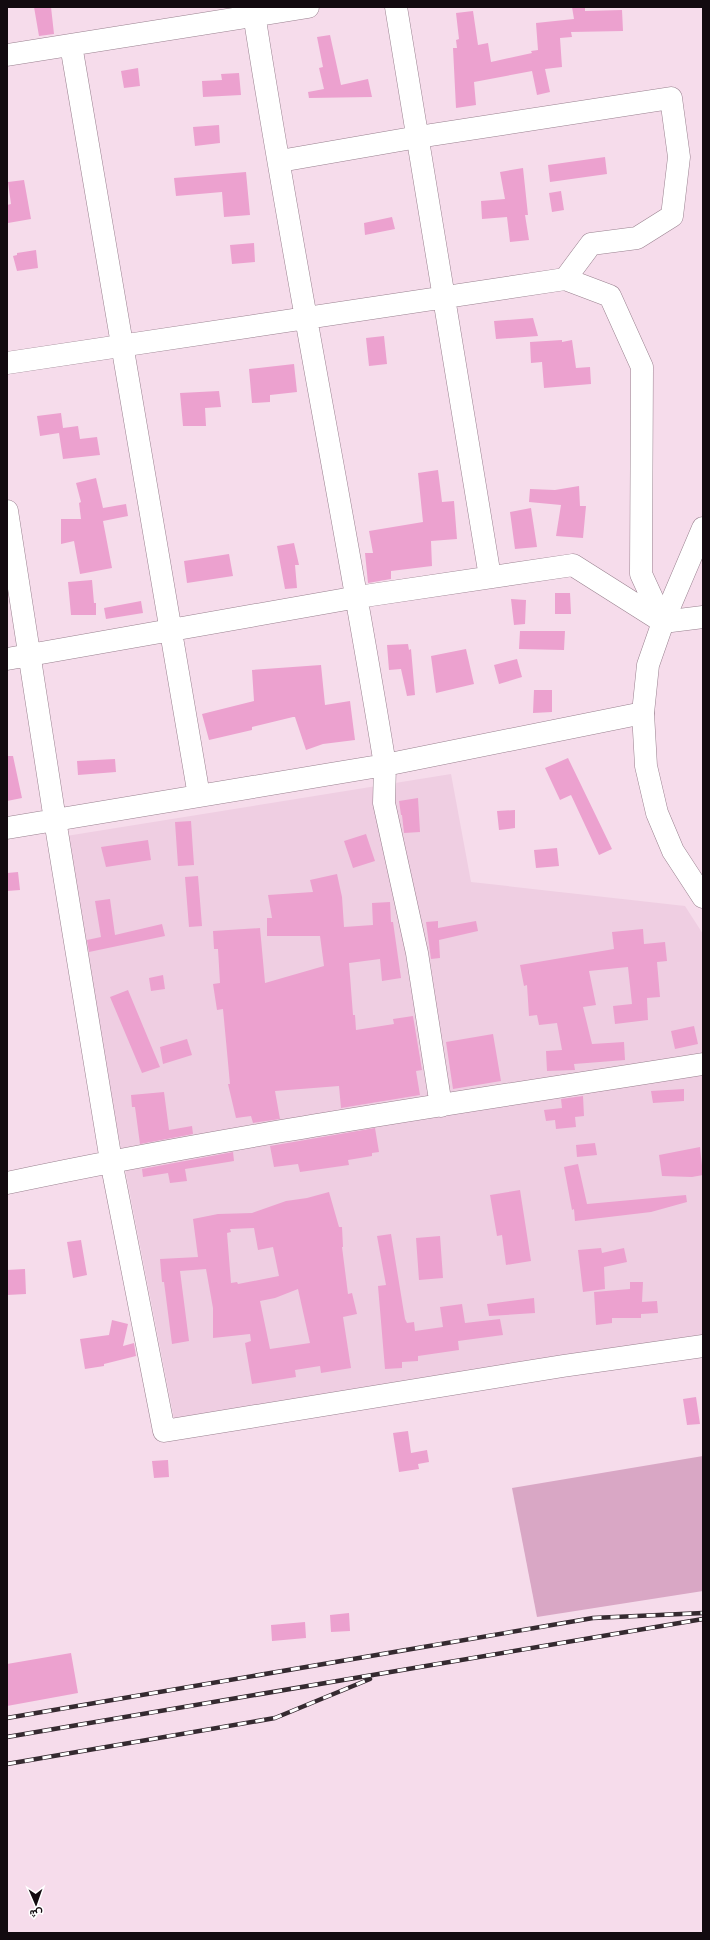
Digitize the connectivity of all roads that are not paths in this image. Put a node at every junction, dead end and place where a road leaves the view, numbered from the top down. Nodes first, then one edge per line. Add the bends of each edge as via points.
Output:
1 (308, 7) edge
2 (396, 7) edge
3 (254, 11) edge
4 (71, 45) junction
5 (7, 55) edge
6 (418, 137) junction
7 (280, 161) junction
8 (565, 279) junction
9 (445, 296) junction
10 (307, 319) junction
11 (122, 346) junction
12 (7, 363) edge
13 (7, 511) edge
14 (703, 528) edge
15 (490, 577) junction
16 (358, 597) junction
17 (703, 617) edge
18 (663, 622) junction
19 (171, 630) junction
20 (30, 655) junction
21 (7, 659) edge
22 (643, 713) junction
23 (385, 765) junction
24 (199, 796) junction
25 (55, 820) junction
26 (7, 828) edge
27 (703, 897) edge
28 (703, 1064) edge
29 (441, 1106) junction
30 (111, 1161) junction
31 (7, 1183) edge
32 (703, 1346) edge

1 - 3 street
2 - 6 street
3 - 4 street
3 - 7 street
4 - 5 street
4 - 11 street
6 - 7 street
6 - 8 street via 671,98 679,157 672,216 637,238 591,244
6 - 9 street
7 - 10 street
8 - 9 street
8 - 18 street via 610,296 642,367 641,574
9 - 10 street
9 - 15 street
10 - 11 street
10 - 16 street
11 - 12 street
11 - 19 street
13 - 20 street
14 - 18 street
15 - 16 street
15 - 18 street via 573,565
16 - 19 street
16 - 23 street
17 - 18 street
18 - 22 street via 648,665
19 - 20 street
19 - 24 street
20 - 21 street
20 - 25 street
22 - 23 street
22 - 27 street via 646,766 657,813 673,851
23 - 24 street
23 - 29 street via 384,803 418,953
24 - 25 street
25 - 26 street
25 - 30 street
28 - 29 street
29 - 30 street
30 - 31 street
30 - 32 street via 164,1431 563,1366

